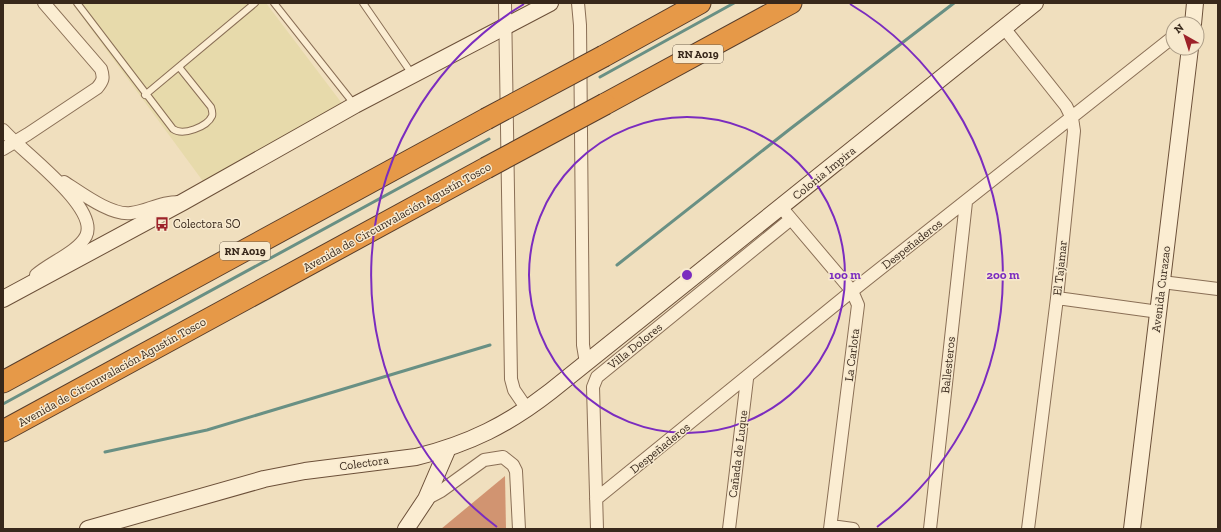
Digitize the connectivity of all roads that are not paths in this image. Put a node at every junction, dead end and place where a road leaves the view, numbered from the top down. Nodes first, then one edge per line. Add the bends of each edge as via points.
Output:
1 (44, 3) edge
2 (77, 3) edge
3 (255, 3) edge
4 (274, 3) edge
5 (363, 3) edge
6 (505, 3) edge
7 (550, 3) edge
8 (578, 3) edge
9 (700, 3) edge
10 (791, 3) edge
11 (1035, 3) edge
12 (1195, 3) edge
13 (1193, 16) edge
14 (505, 27) junction
15 (1004, 28) junction
16 (1165, 43) edge
17 (1189, 56) edge
18 (179, 67) junction
19 (413, 75) junction
20 (145, 95) junction
21 (355, 105) junction
22 (1072, 118) junction
23 (3, 130) edge
24 (15, 142) junction
25 (3, 149) edge
26 (51, 173) junction
27 (966, 202) junction
28 (786, 213) junction
29 (135, 220) junction
30 (85, 248) junction
31 (1162, 282) junction
32 (1218, 289) edge
33 (852, 291) junction
34 (1057, 298) junction
35 (3, 299) edge
36 (1159, 312) junction
37 (171, 340) junction
38 (612, 341) joint
39 (586, 363) junction
40 (746, 379) junction
41 (3, 382) edge
42 (527, 409) junction
43 (3, 431) edge
44 (3, 444) edge
45 (448, 448) junction
46 (596, 498) junction
47 (426, 499) junction
48 (831, 528) edge
49 (88, 529) edge
50 (406, 529) edge
51 (519, 529) edge
52 (596, 529) edge
53 (729, 529) edge
54 (853, 529) edge
55 (930, 529) edge
56 (1028, 529) edge
57 (1132, 529) edge

1 - 24 street via 100,69 103,82
2 - 20 lane
3 - 18 lane
4 - 21 lane
5 - 19 lane
6 - 14 street
7 - 14 street
8 - 39 street via 583,345
9 - 41 highway, RN A019, bridge
10 - 37 highway, Avenida de Circunvalación Agustín Tosco / RN A019, bridge
11 - 15 street, Colonia Impira
12 - 13 street
14 - 19 street
14 - 42 street via 511,379 514,390
15 - 22 street, El Tajamar via 1066,106
15 - 28 street, Colonia Impira
16 - 22 street, Despeñaderos
17 - 31 street, Avenida Curazao
18 - 20 lane
18 - 20 lane via 211,107 213,112 208,121 190,131 177,132
19 - 21 street
21 - 29 street via 183,202
22 - 27 street, Despeñaderos
22 - 34 street, El Tajamar via 1074,131
23 - 24 street
24 - 25 street
24 - 26 street
26 - 29 street via 104,206
26 - 30 street via 83,213 88,230
27 - 33 street, Despeñaderos
27 - 55 street, Ballesteros
28 - 33 street, La Carlota
28 - 38 street, Colonia Impira
28 - 46 street, Villa Dolores via 596,377 593,387
29 - 30 street
30 - 35 street
31 - 32 street
31 - 36 street, Avenida Curazao
33 - 40 street, Despeñaderos
33 - 48 street, La Carlota via 858,306
34 - 36 street
34 - 56 street, El Tajamar
36 - 57 street, Avenida Curazao
37 - 43 highway, Avenida de Circunvalación Agustín Tosco / RN A019
37 - 44 highway via 68,408
38 - 39 street, Colectora
39 - 42 street, Colectora
40 - 46 street, Despeñaderos
40 - 53 street, Cañada de Luque
42 - 45 street, Colectora via 491,431
45 - 47 street
45 - 49 street, Colectora via 416,456 264,479
46 - 52 street, Villa Dolores
47 - 50 street
47 - 51 street via 442,491 484,460 502,457 513,465 516,471
48 - 54 street

